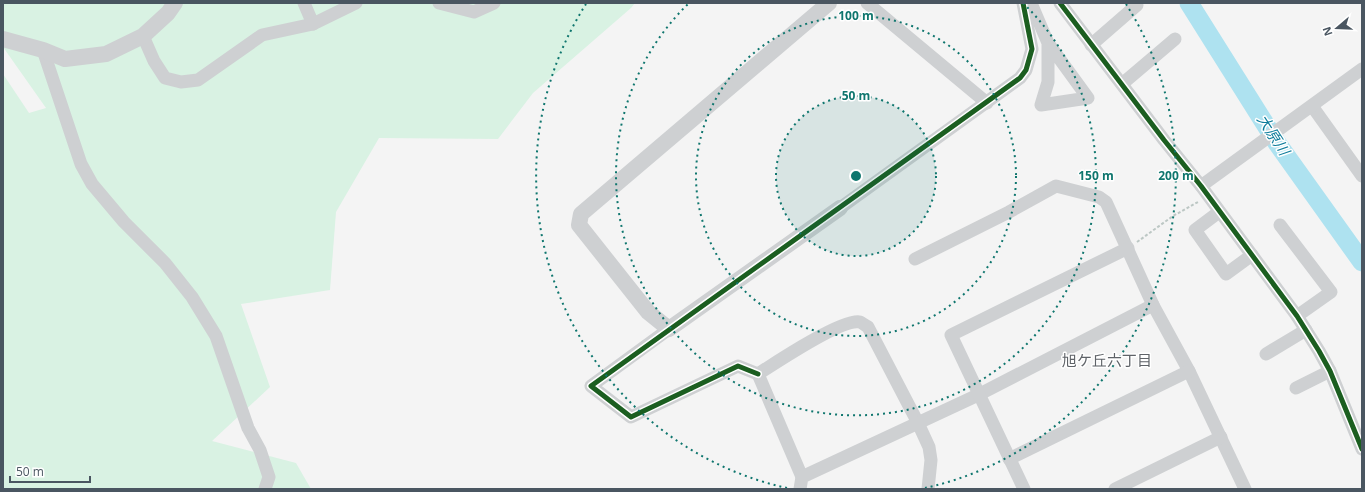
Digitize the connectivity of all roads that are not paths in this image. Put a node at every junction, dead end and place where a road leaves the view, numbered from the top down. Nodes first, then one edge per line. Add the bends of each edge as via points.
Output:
1 (176, 3) edge
2 (304, 3) edge
3 (356, 3) edge
4 (439, 3) edge
5 (494, 3) edge
6 (829, 3) edge
7 (867, 3) edge
8 (1025, 3) edge
9 (1060, 3) edge
10 (1137, 5) dead end
11 (313, 24) junction
12 (3, 34) edge
13 (143, 36) junction
14 (1175, 40) dead end
15 (10, 41) edge
16 (1048, 43) junction
17 (1091, 45) junction
18 (43, 50) junction
19 (1362, 69) edge
20 (1122, 84) junction
21 (987, 103) junction
22 (1312, 106) junction
23 (1362, 176) edge
24 (1205, 191) junction
25 (840, 208) joint
26 (1219, 212) junction
27 (1280, 225) dead end
28 (1128, 248) junction
29 (1252, 255) junction
30 (915, 259) dead end
31 (1153, 305) junction
32 (1297, 316) junction
33 (669, 329) junction
34 (1306, 330) junction
35 (1266, 354) dead end
36 (1189, 370) junction
37 (1330, 371) junction
38 (758, 374) junction
39 (1296, 388) dead end
40 (978, 395) junction
41 (918, 423) junction
42 (1221, 437) junction
43 (1362, 449) edge
44 (1009, 459) junction
45 (801, 483) edge
46 (265, 489) edge
47 (928, 489) edge
48 (1024, 489) edge
49 (1115, 489) edge
50 (1245, 489) edge

1 - 13 street
2 - 11 street
3 - 11 street
4 - 5 street via 474,12
6 - 33 street via 581,214 579,224 648,312
7 - 21 street
8 - 16 street
8 - 21 street via 1032,49 1028,66 1020,78
9 - 17 street
10 - 17 street
11 - 13 street via 262,35 198,80 181,82 165,78 154,62
12 - 15 street
13 - 18 street via 106,54 65,59
14 - 20 street
15 - 18 street
16 - 16 street via 1056,55 1088,98 1041,105 1048,82
17 - 20 street
18 - 46 street via 81,164 92,184 124,222 165,263 212,328 248,428 260,450 269,477
19 - 22 street
20 - 24 street
21 - 25 street
22 - 23 street
22 - 24 street
24 - 26 street
25 - 33 street
26 - 29 street
26 - 29 street via 1195,230 1226,274
27 - 32 street via 1331,292
28 - 30 street via 1106,202 1099,197 1056,186
28 - 31 street
28 - 40 street via 951,335
29 - 32 street
31 - 36 street
31 - 40 street
32 - 34 street
33 - 38 street via 591,386 631,417 738,366
34 - 35 street
34 - 37 street
36 - 42 street
36 - 44 street
37 - 39 street
37 - 43 street
38 - 41 street via 822,335 844,324 859,322 868,327
38 - 45 street
40 - 41 street
40 - 44 street
41 - 45 street
41 - 47 street via 929,447
42 - 49 street
42 - 50 street
44 - 48 street

